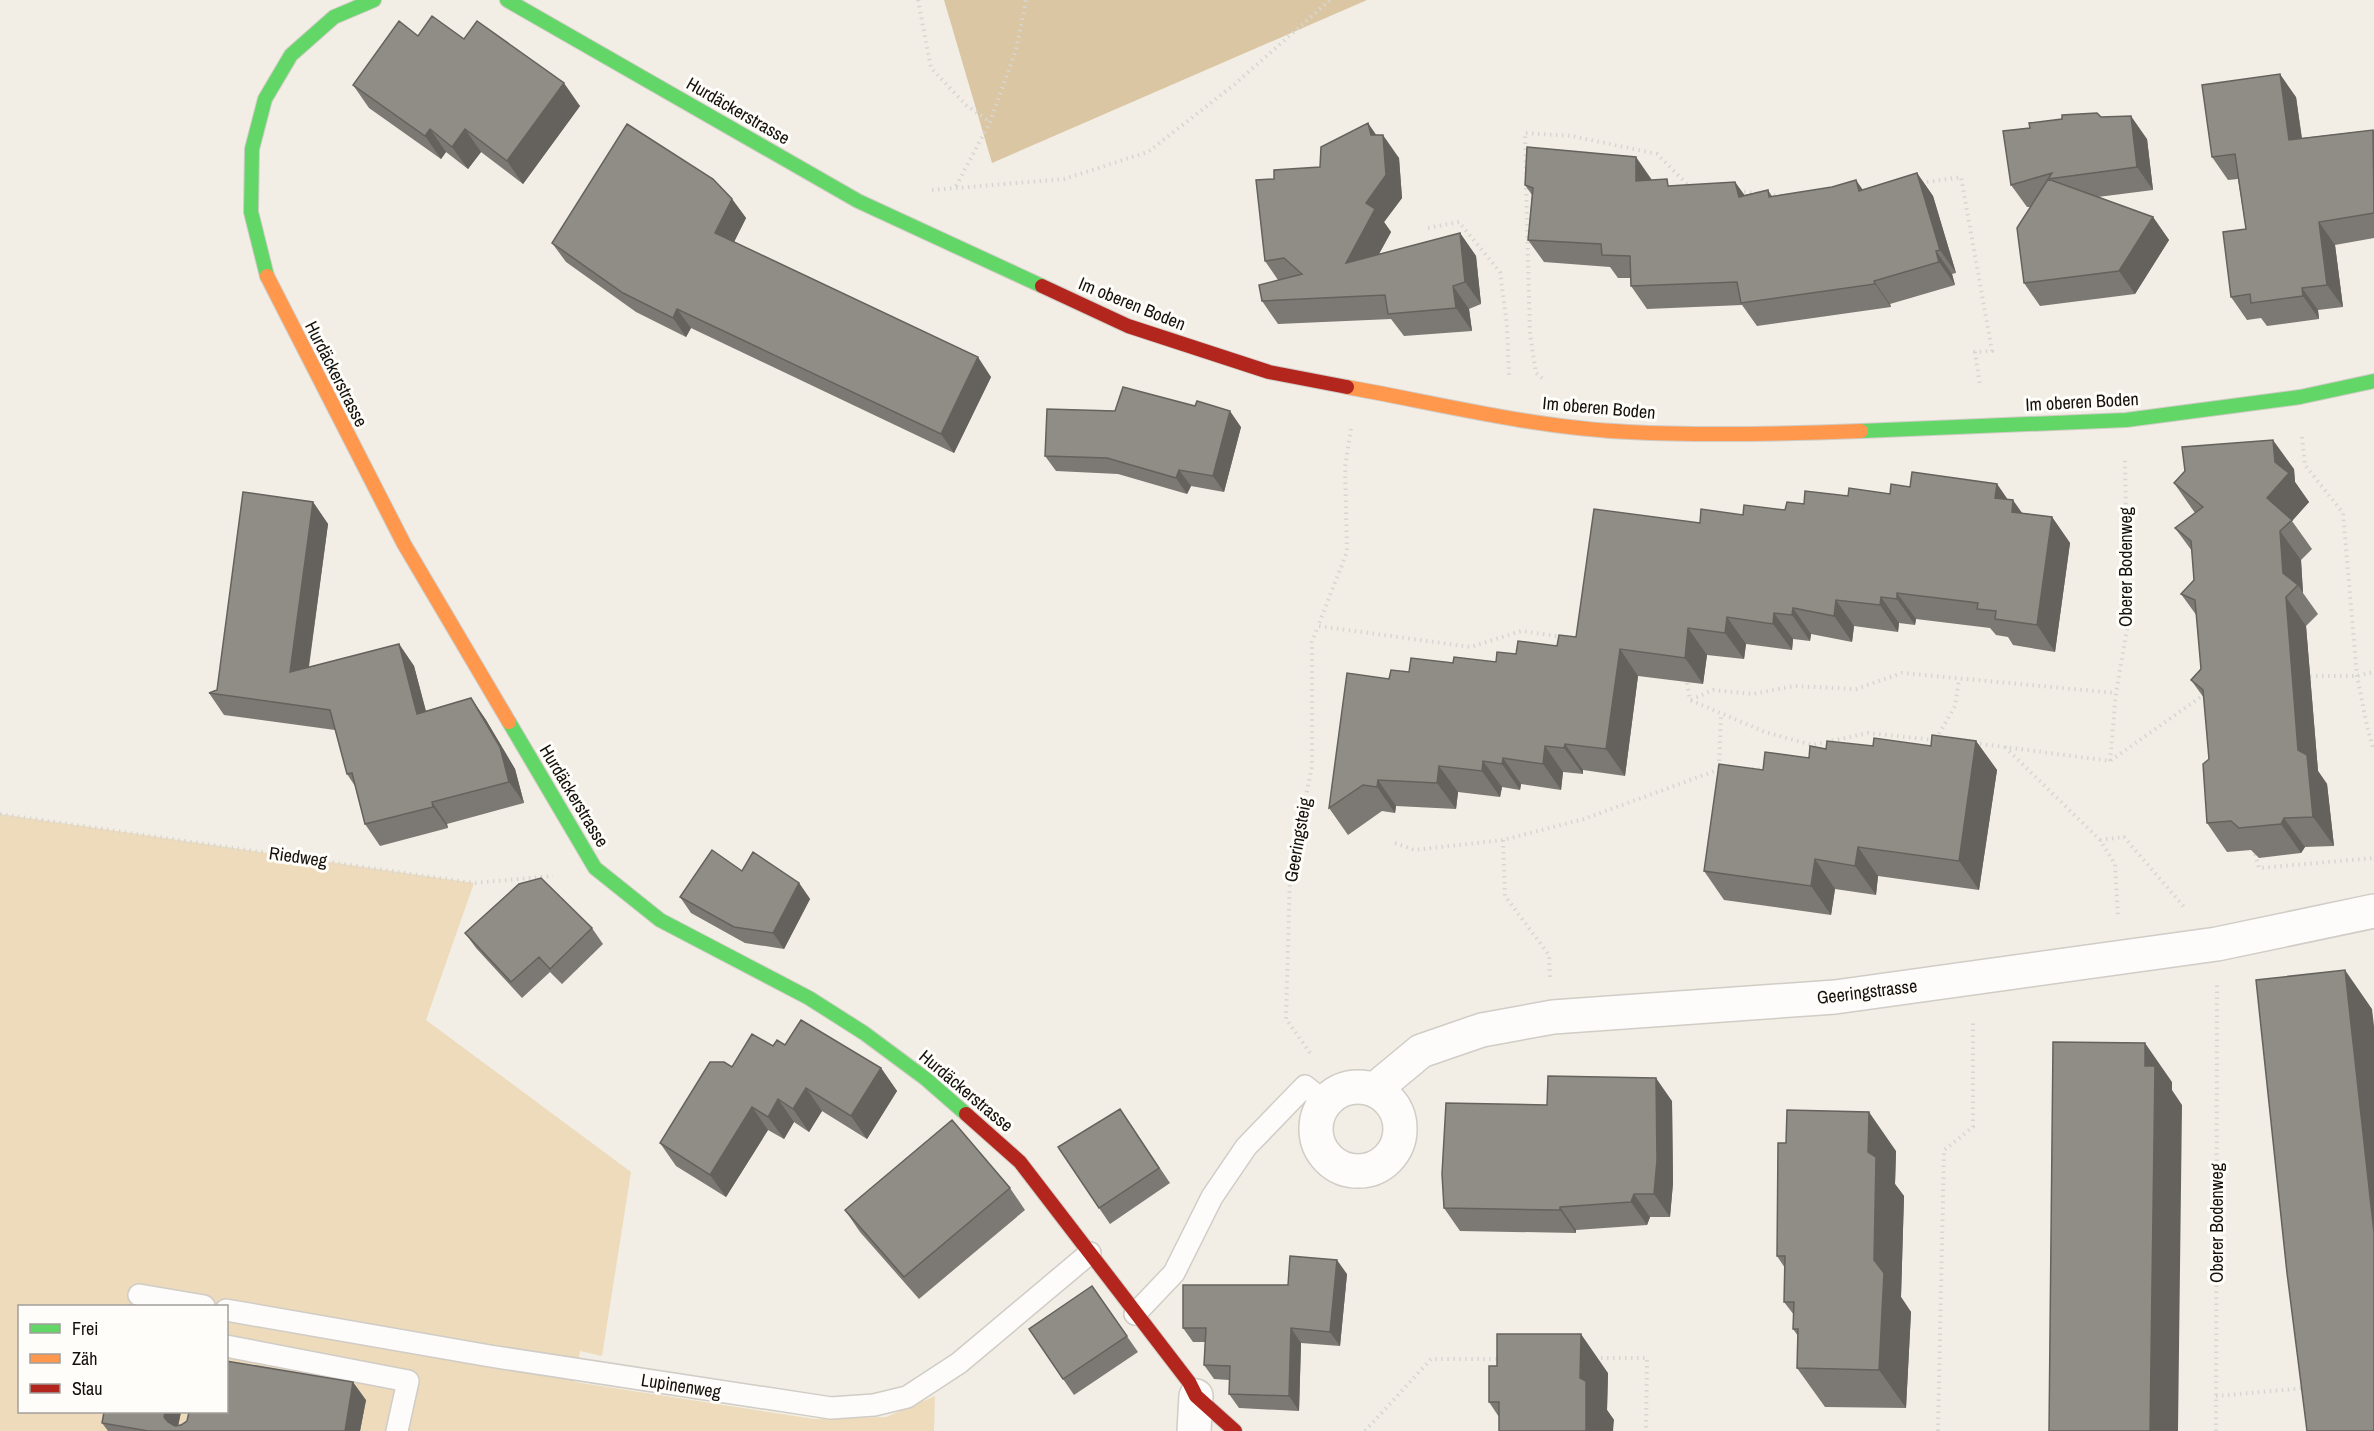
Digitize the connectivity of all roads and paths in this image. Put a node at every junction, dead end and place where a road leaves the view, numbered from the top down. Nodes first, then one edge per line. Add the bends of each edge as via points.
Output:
1 (374, 0) edge
2 (507, 0) edge
3 (918, 0) edge
4 (1026, 0) edge
5 (1330, 0) edge
6 (990, 122) junction
7 (1914, 184) edge
8 (956, 187) junction
9 (1692, 189) edge
10 (922, 191) dead end
11 (1735, 191) edge
12 (1787, 197) edge
13 (858, 201) joint
14 (1428, 228) dead end
15 (1980, 380) dead end
16 (2374, 381) edge
17 (1509, 386) dead end
18 (1552, 386) dead end
19 (1351, 425) dead end
20 (2302, 436) dead end
21 (2125, 456) dead end
22 (1317, 626) junction
23 (1567, 637) edge
24 (2374, 672) edge
25 (2310, 676) dead end
26 (2357, 676) junction
27 (1959, 679) junction
28 (1687, 683) edge
29 (2211, 690) edge
30 (2115, 693) junction
31 (1690, 700) junction
32 (1721, 714) junction
33 (1936, 740) junction
34 (1944, 740) edge
35 (1972, 743) edge
36 (1812, 745) junction
37 (2005, 747) junction
38 (2374, 751) edge
39 (1812, 754) edge
40 (2110, 761) junction
41 (1719, 768) junction
42 (1731, 768) edge
43 (1742, 769) edge
44 (1777, 770) edge
45 (0, 814) edge
46 (1503, 840) junction
47 (2100, 840) junction
48 (1395, 843) dead end
49 (2255, 854) edge
50 (2374, 858) edge
51 (595, 868) junction
52 (2374, 911) edge
53 (2118, 921) dead end
54 (2217, 944) junction
55 (1973, 979) junction
56 (2217, 1016) dead end
57 (1553, 1017) junction
58 (1306, 1048) dead end
59 (1374, 1090) junction
60 (1315, 1094) junction
61 (1090, 1253) junction
62 (140, 1295) dead end
63 (198, 1305) edge
64 (228, 1310) edge
65 (1135, 1314) junction
66 (228, 1346) edge
67 (1591, 1358) dead end
68 (1511, 1359) edge
69 (2306, 1388) edge
70 (1196, 1396) junction
71 (2216, 1396) junction
72 (397, 1431) edge
73 (1194, 1431) edge
74 (1235, 1431) edge
75 (1365, 1431) edge
76 (1646, 1431) edge
77 (1938, 1431) edge
78 (2216, 1431) edge

1 - 51 street, Hurdäckerstrasse via 334,17 291,55 266,99 252,149 251,212 268,283 404,544
2 - 13 street, Hurdäckerstrasse
3 - 6 path via 931,68 966,105
4 - 6 path via 1016,50
5 - 8 path via 1235,84 1148,152 1064,179
6 - 8 path
7 - 15 path via 1961,177 1992,351 1975,352
8 - 10 path
9 - 18 path via 1657,154 1572,136 1525,133 1530,334 1536,373
11 - 12 path
13 - 16 street, Im oberen Boden via 1128,326 1258,369 1567,425 1628,432 1780,434 2126,420 2300,397
14 - 17 path via 1459,222 1500,272
19 - 22 path, Geeringsteig via 1345,467 1347,552
20 - 26 path via 2305,465 2343,513
21 - 30 path, Oberer Bodenweg via 2128,623
22 - 23 path via 1471,647 1521,631
22 - 58 path, Geeringsteig via 1312,642 1312,766 1290,877 1288,940 1286,1019
24 - 26 path
25 - 26 path
26 - 38 path
27 - 30 path
27 - 31 path via 1902,673 1856,689 1794,686 1753,694 1713,690
27 - 33 path via 1955,706
28 - 31 path
29 - 40 path
30 - 40 path, Oberer Bodenweg
31 - 32 path
32 - 36 path
32 - 41 path
33 - 34 path
33 - 36 path via 1868,733
35 - 37 path
36 - 39 path
37 - 40 path
37 - 47 path
41 - 42 path
41 - 46 path via 1584,819
43 - 44 path
45 - 51 path, Riedweg via 474,883 551,877
46 - 48 path via 1414,850
46 - 57 path via 1505,896 1549,955
47 - 53 path via 2115,864
47 - 54 path via 2124,837
49 - 50 path via 2259,868
51 - 61 street, Hurdäckerstrasse via 660,920 809,998 926,1079 1020,1162
52 - 54 street, Geeringstrasse
54 - 55 street, Geeringstrasse
55 - 57 street, Geeringstrasse via 1835,997
55 - 77 path via 1973,1127 1944,1150
56 - 71 path, Oberer Bodenweg
57 - 59 street, Geeringstrasse via 1482,1030 1421,1051
59 - 60 street via 1361,1087
59 - 60 street via 1389,1101 1398,1116 1401,1133 1395,1150 1384,1163 1368,1171 1350,1171 1333,1165 1321,1152 1315,1135
60 - 65 lane via 1246,1147 1212,1197 1174,1273
61 - 64 lane, Lupinenweg via 959,1363 907,1396 874,1406 831,1408 490,1356
61 - 65 street, Hurdäckerstrasse
62 - 63 lane
65 - 70 street, Hurdäckerstrasse
66 - 72 lane via 408,1381
67 - 76 path via 1647,1358
68 - 75 path via 1431,1359
69 - 71 path
70 - 73 street
70 - 74 street, Hurdäckerstrasse
71 - 78 path, Oberer Bodenweg

